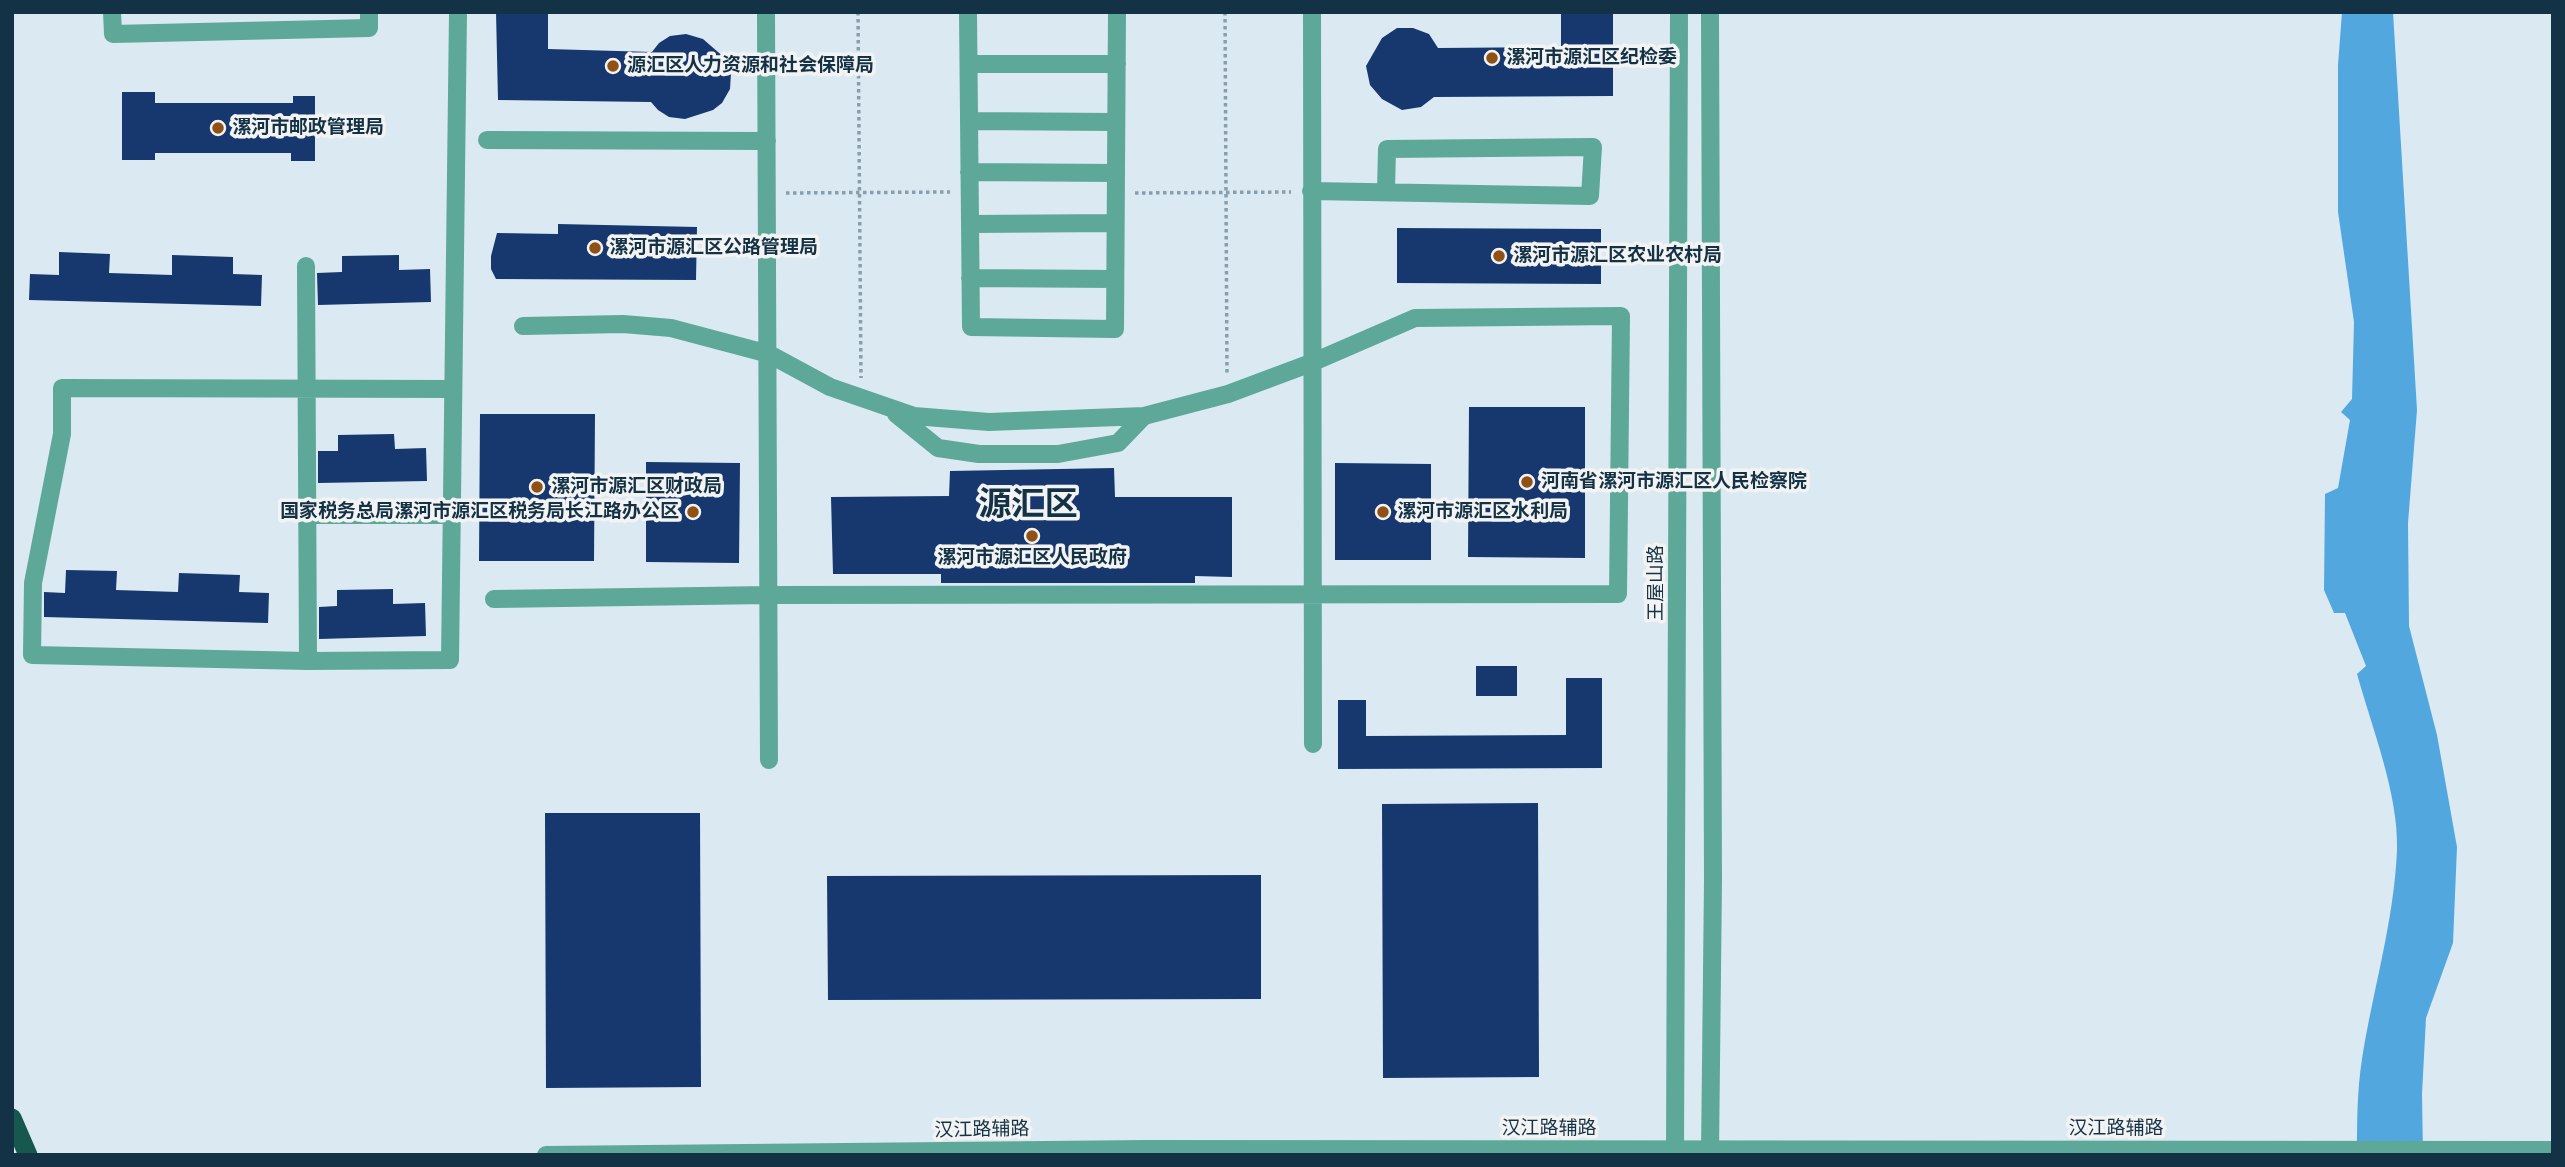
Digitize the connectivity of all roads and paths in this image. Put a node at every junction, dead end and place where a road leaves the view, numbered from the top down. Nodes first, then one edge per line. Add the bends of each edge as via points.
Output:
1 (112, 12) edge
2 (241, 12) edge
3 (369, 12) edge
4 (458, 12) edge
5 (766, 12) edge
6 (858, 12) edge
7 (968, 12) edge
8 (1117, 12) edge
9 (1225, 12) edge
10 (1312, 12) edge
11 (1679, 12) edge
12 (1710, 12) edge
13 (241, 31) junction
14 (969, 64) junction
15 (1117, 64) junction
16 (969, 121) junction
17 (1116, 122) junction
18 (487, 140) dead end
19 (767, 141) junction
20 (970, 172) junction
21 (1116, 173) junction
22 (1311, 191) junction
23 (1386, 191) junction
24 (970, 192) junction
25 (768, 193) junction
26 (859, 193) junction
27 (1116, 193) junction
28 (1226, 193) junction
29 (1115, 223) junction
30 (970, 224) junction
31 (306, 266) dead end
32 (970, 278) junction
33 (1115, 279) junction
34 (523, 326) dead end
35 (769, 354) junction
36 (1311, 363) junction
37 (306, 389) junction
38 (453, 389) junction
39 (1228, 394) junction
40 (861, 398) junction
41 (886, 406) junction
42 (1143, 416) junction
43 (307, 515) junction
44 (452, 515) junction
45 (1311, 594) junction
46 (769, 595) junction
47 (494, 599) dead end
48 (308, 662) junction
49 (1313, 744) dead end
50 (769, 760) dead end
51 (12, 1118) edge
52 (2553, 1150) edge
53 (1675, 1153) edge
54 (1710, 1153) edge
55 (28, 1155) edge
56 (546, 1155) edge

1 - 13 street via 113,34
2 - 13 street
3 - 13 street via 369,28
4 - 38 street
5 - 19 street
6 - 26 path
7 - 14 street
8 - 15 street
9 - 28 path
10 - 22 street
11 - 53 street, 王屋山路
12 - 54 street
14 - 15 street
14 - 16 street
15 - 17 street
16 - 17 street
16 - 20 street
17 - 21 street
18 - 19 street
19 - 25 street
20 - 21 street
20 - 24 street
21 - 27 street
22 - 23 street
22 - 28 path
22 - 36 street
23 - 23 street via 1590,195 1593,147 1387,149
24 - 26 path
24 - 30 street
25 - 26 path
25 - 35 street
26 - 40 path
27 - 28 path
27 - 29 street
28 - 39 path
29 - 30 street
29 - 33 street
30 - 32 street
31 - 37 street
32 - 33 street
32 - 33 street via 971,327 1115,329
34 - 35 street via 671,328
35 - 40 street
35 - 46 street
36 - 39 street
36 - 45 street
36 - 45 street via 1415,318 1621,316 1618,594
37 - 38 street
37 - 43 street
37 - 48 street via 62,388 62,434 33,583 32,654
38 - 44 street
39 - 42 street
40 - 41 street
41 - 42 street via 914,416 989,422
41 - 42 street via 938,448 979,454 1058,454 1118,443
43 - 44 street
43 - 48 street
44 - 48 street via 450,660
45 - 46 street
45 - 49 street
46 - 47 street
46 - 50 street
51 - 55 highway
52 - 54 street, 汉江路辅路
53 - 54 street, 汉江路辅路
53 - 56 street, 汉江路辅路 via 1145,1149

